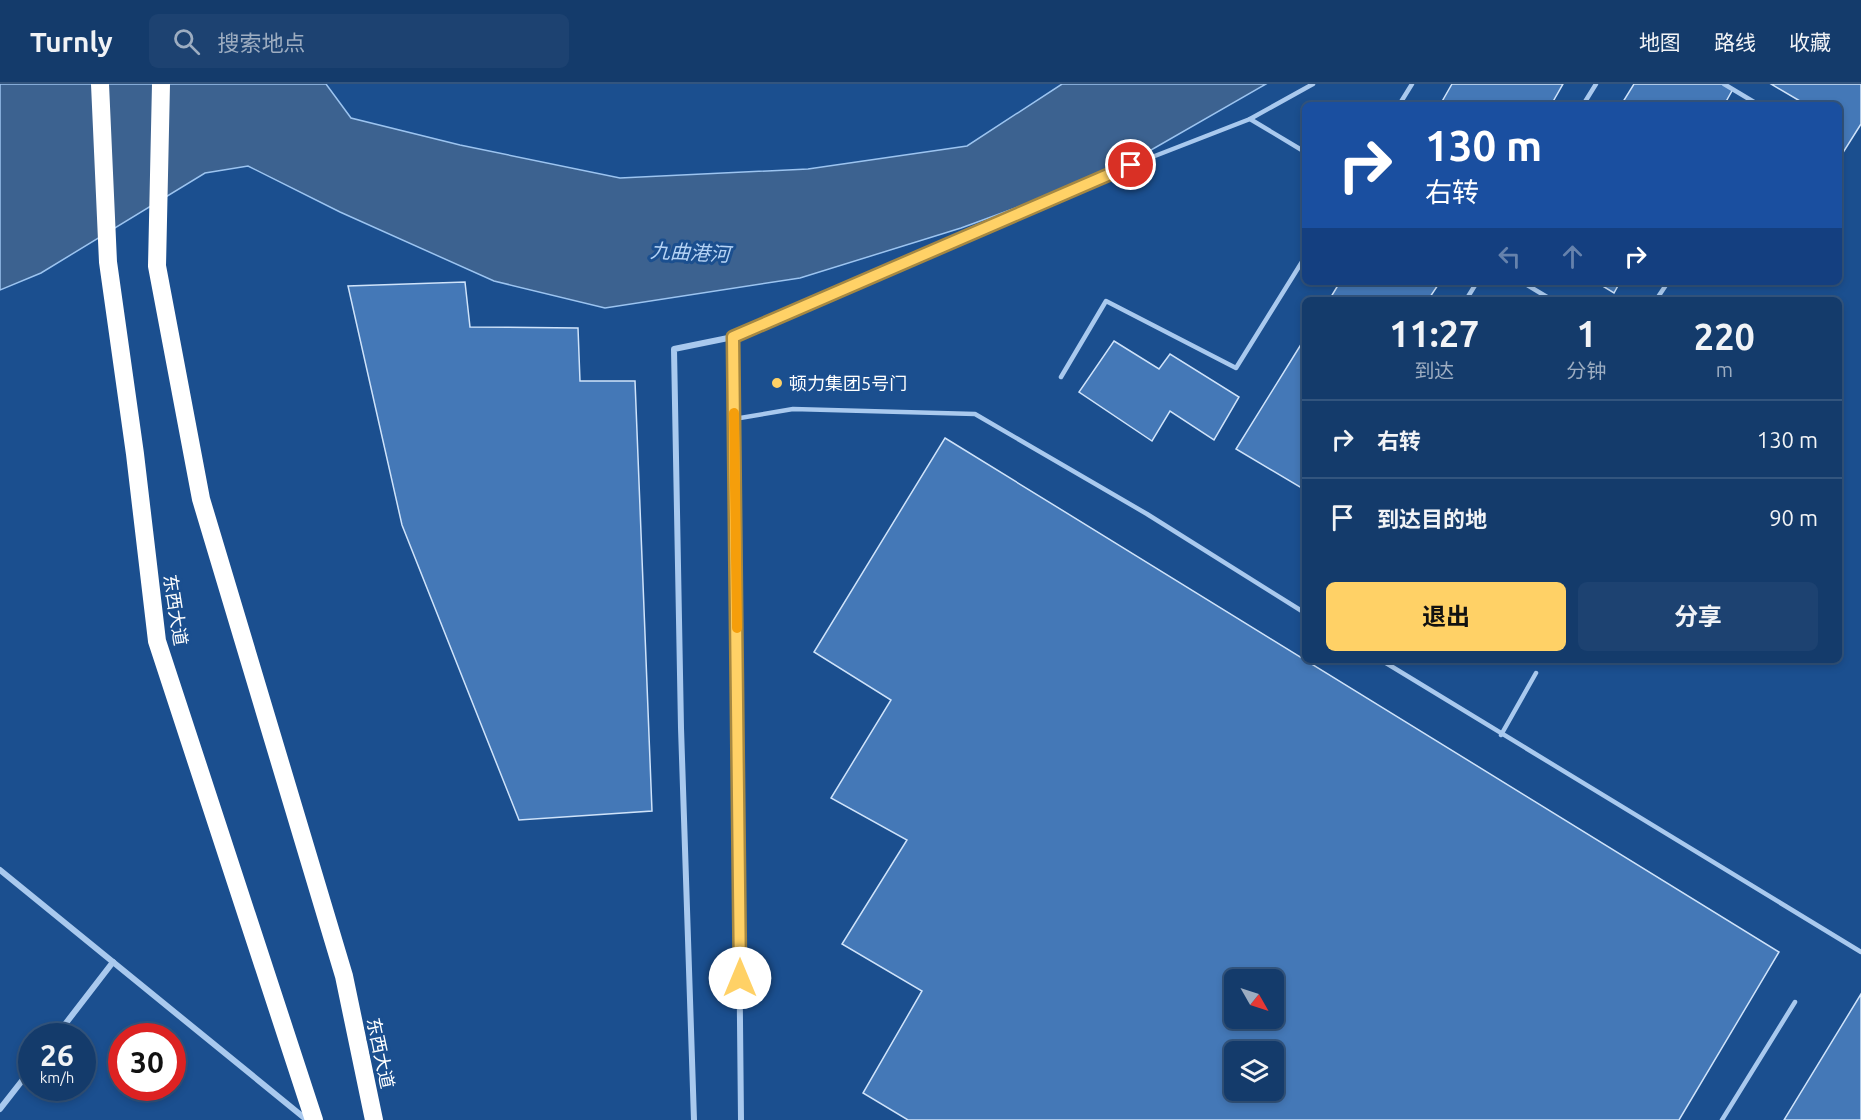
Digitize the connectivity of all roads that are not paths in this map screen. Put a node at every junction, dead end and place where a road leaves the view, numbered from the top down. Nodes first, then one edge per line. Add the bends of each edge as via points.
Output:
1 (100, 84) edge
2 (161, 84) edge
3 (1313, 84) edge
4 (1412, 84) edge
5 (1596, 84) edge
6 (1724, 84) edge
7 (1401, 102) edge
8 (1585, 102) edge
9 (1754, 102) edge
10 (1250, 119) junction
11 (1302, 150) edge
12 (1302, 262) edge
13 (1527, 285) edge
14 (1547, 297) edge
15 (733, 337) junction
16 (1061, 377) dead end
17 (734, 419) junction
18 (1302, 611) edge
19 (1386, 663) edge
20 (1536, 672) dead end
21 (1501, 735) junction
22 (0, 870) edge
23 (1861, 952) edge
24 (113, 962) junction
25 (1795, 1002) dead end
26 (66, 1023) edge
27 (18, 1086) edge
28 (0, 1109) edge
29 (307, 1120) edge
30 (314, 1120) edge
31 (374, 1120) edge
32 (694, 1120) edge
33 (741, 1120) edge
34 (1722, 1120) edge

1 - 30 highway, 东西大道 via 108,262 157,641
2 - 31 highway, 东西大道 via 157,266 201,499 344,976
3 - 10 lane
4 - 7 lane
5 - 8 lane
6 - 9 lane
10 - 11 lane
10 - 15 lane via 1111,173
12 - 16 lane via 1236,368 1106,301
13 - 14 lane
15 - 17 street
15 - 32 street via 674,349
17 - 18 lane via 793,409 975,414 1147,514
17 - 33 street
19 - 21 lane
20 - 21 lane
21 - 23 lane
22 - 24 street
24 - 26 street
24 - 29 street
25 - 34 lane
27 - 28 street

